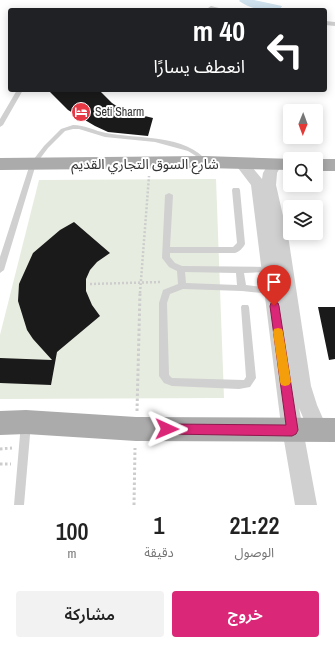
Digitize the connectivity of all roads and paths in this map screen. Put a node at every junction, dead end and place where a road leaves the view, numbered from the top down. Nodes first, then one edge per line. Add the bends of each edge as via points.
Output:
1 (19, 92) edge
2 (0, 125) edge
3 (205, 162) junction
4 (33, 164) junction
5 (149, 164) junction
6 (242, 164) junction
7 (283, 164) edge
8 (0, 165) edge
9 (323, 165) edge
10 (335, 165) edge
11 (236, 190) dead end
12 (169, 194) dead end
13 (167, 250) junction
14 (181, 268) junction
15 (269, 268) junction
16 (0, 270) edge
17 (240, 270) junction
18 (90, 284) dead end
19 (141, 284) junction
20 (182, 286) junction
21 (242, 288) junction
22 (272, 290) junction
23 (245, 307) dead end
24 (13, 423) edge
25 (136, 429) junction
26 (315, 430) edge
27 (19, 505) edge
28 (134, 505) edge
29 (306, 505) edge

1 - 2 lane
3 - 4 lane via 195,152 182,147 152,140 105,135 84,127 73,126 60,132
3 - 5 main road, شارع السوق التجاري القديم
3 - 6 main road, شارع السوق التجاري القديم
4 - 5 main road, شارع السوق التجاري القديم
4 - 8 main road, شارع السوق التجاري القديم
4 - 16 lane
5 - 19 path
6 - 7 main road, شارع السوق التجاري القديم
6 - 15 street via 258,185
7 - 26 street via 270,173 269,185 281,242 301,386
9 - 10 main road
11 - 13 lane via 241,244 239,247 235,250
12 - 13 lane
13 - 14 lane via 166,258
14 - 17 lane
14 - 20 lane
15 - 17 lane
15 - 22 street
17 - 21 lane
18 - 19 path
19 - 25 path
20 - 21 lane
20 - 23 lane via 166,292 163,303 164,376 172,382 247,384 250,378
21 - 22 lane
22 - 26 street
24 - 25 main road
24 - 27 lane
25 - 26 main road
25 - 28 path
26 - 29 street

